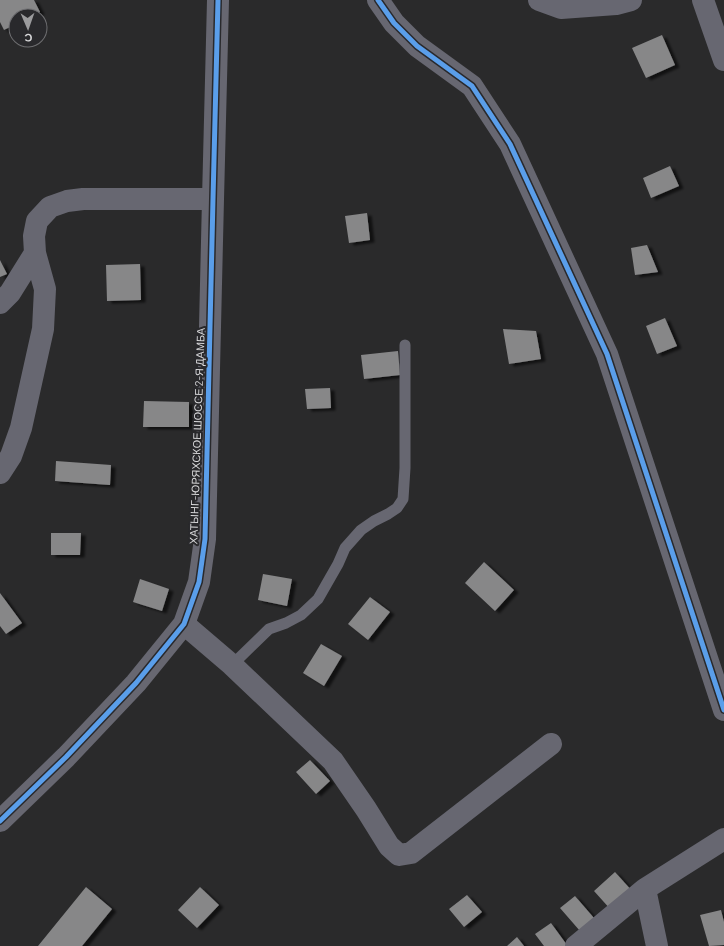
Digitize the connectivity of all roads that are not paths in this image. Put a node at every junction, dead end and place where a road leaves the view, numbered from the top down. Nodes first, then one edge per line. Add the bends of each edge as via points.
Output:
1 (218, 0) edge
2 (378, 0) edge
3 (539, 0) edge
4 (631, 0) edge
5 (703, 0) edge
6 (724, 60) edge
7 (212, 199) junction
8 (35, 253) junction
9 (0, 303) edge
10 (405, 345) dead end
11 (0, 473) edge
12 (184, 624) junction
13 (232, 665) junction
14 (724, 710) edge
15 (551, 744) dead end
16 (0, 821) edge
17 (724, 839) edge
18 (645, 889) junction
19 (576, 946) edge
20 (657, 946) edge

1 - 7 street, ХАТЫНГ-ЮРЯХСКОЕ ШОССЕ 2-Я ДАМБА
2 - 14 street via 394,23 417,46 472,86 510,144 607,354
3 - 4 street via 561,8 616,4
5 - 6 street
7 - 8 street via 67,201 50,207 38,221 34,236
7 - 12 street, ХАТЫНГ-ЮРЯХСКОЕ ШОССЕ 2-Я ДАМБА via 205,539 199,582
8 - 9 street via 10,293
8 - 11 street via 45,289 43,329 21,428 12,456
10 - 13 lane via 403,499 398,508 361,530 345,548 318,599 301,615 269,629
12 - 13 street
12 - 16 street, ХАТЫНГ-ЮРЯХСКОЕ ШОССЕ 2-Я ДАМБА via 131,689
13 - 15 street via 334,761 389,846 399,855 411,853
17 - 18 street
18 - 19 street
18 - 20 street

